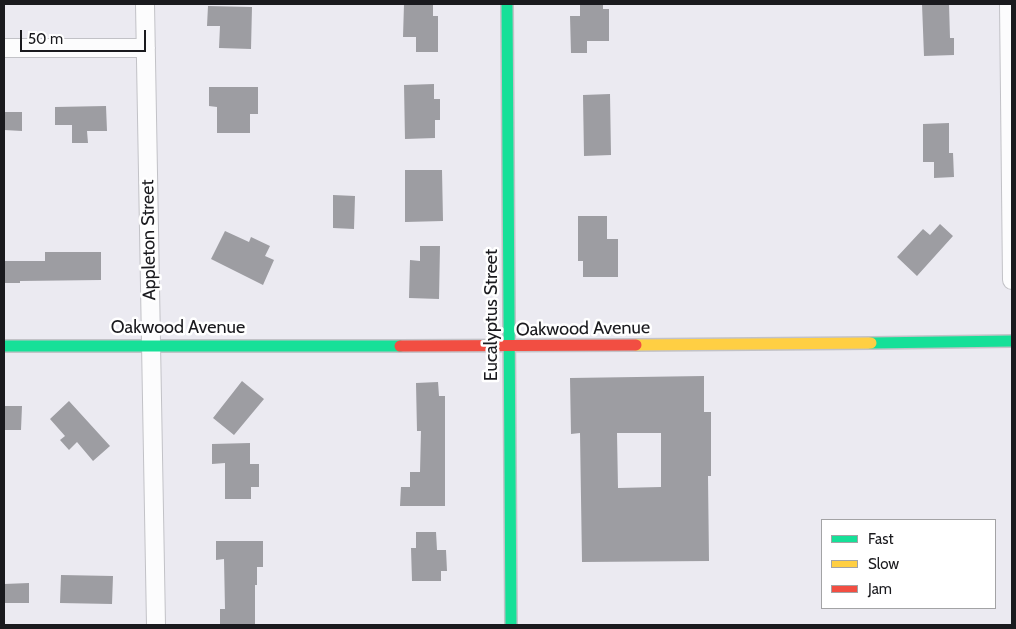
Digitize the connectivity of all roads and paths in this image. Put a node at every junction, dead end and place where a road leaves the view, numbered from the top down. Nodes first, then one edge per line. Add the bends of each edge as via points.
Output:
1 (145, 4) edge
2 (507, 4) edge
3 (1009, 4) edge
4 (4, 48) edge
5 (146, 48) junction
6 (1012, 280) edge
7 (1012, 341) edge
8 (150, 345) junction
9 (4, 346) edge
10 (509, 347) junction
11 (156, 625) edge
12 (511, 625) edge

1 - 5 street, Appleton Street
2 - 10 street, Eucalyptus Street
3 - 6 street
4 - 5 street
5 - 8 street, Appleton Street
7 - 10 street, Oakwood Avenue
8 - 9 street, Oakwood Avenue
8 - 10 street, Oakwood Avenue
8 - 11 street, Appleton Street
10 - 12 street, Eucalyptus Street

